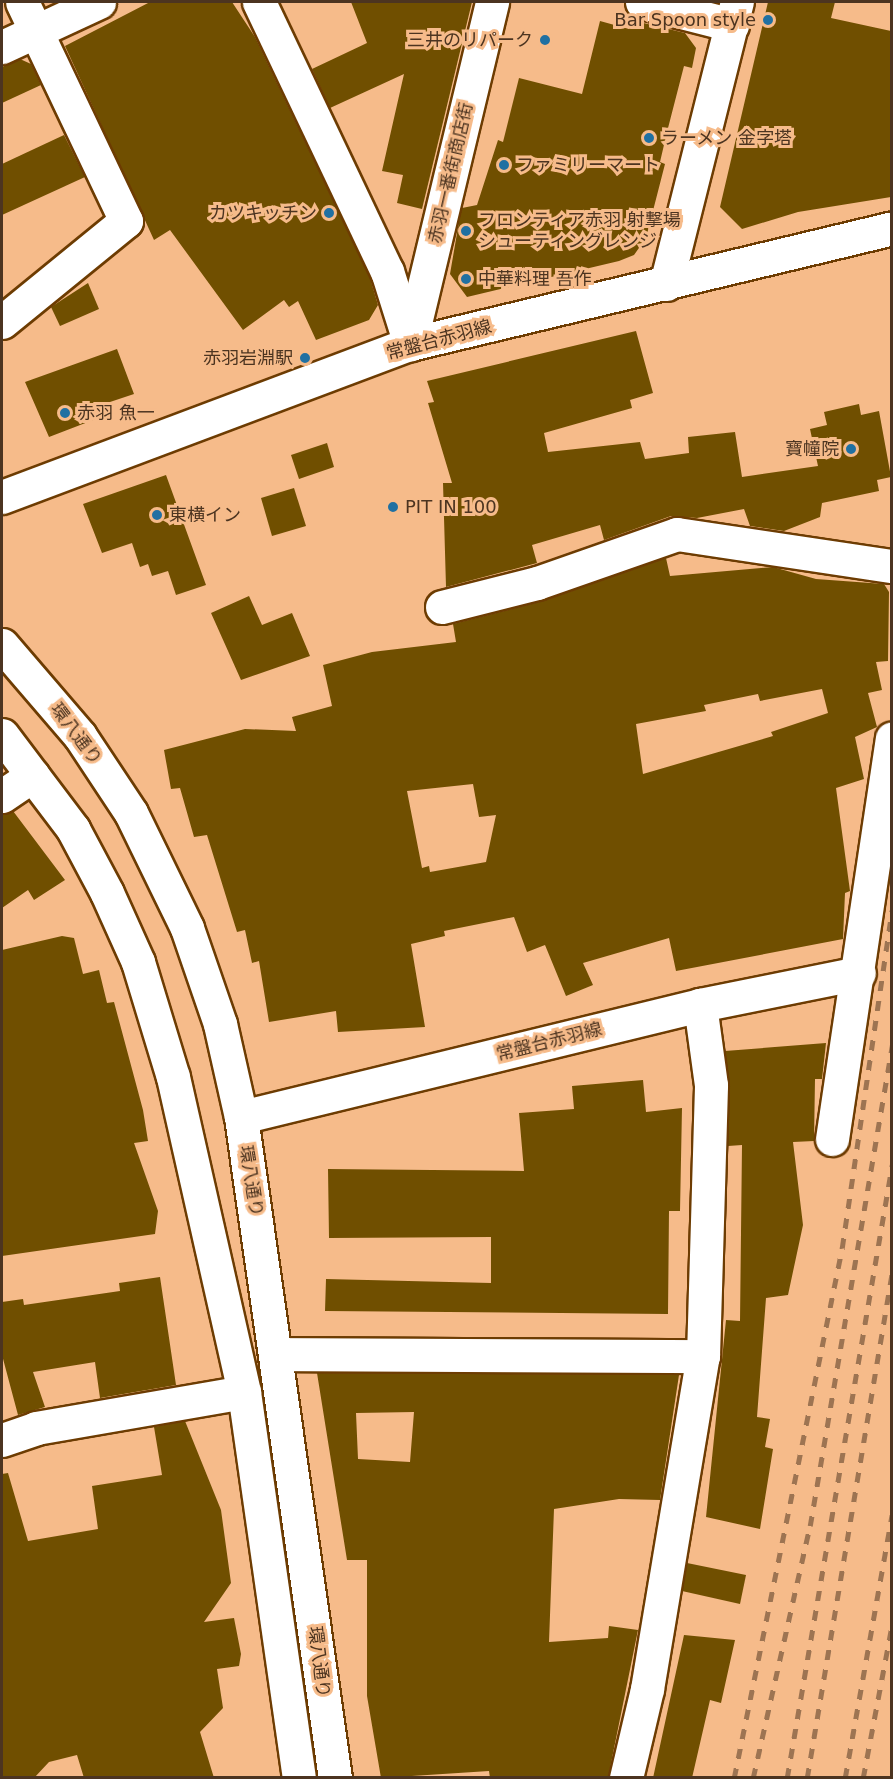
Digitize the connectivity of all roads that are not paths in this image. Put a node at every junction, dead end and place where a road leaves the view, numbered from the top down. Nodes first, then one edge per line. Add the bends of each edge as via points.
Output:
1 (22, 2) edge
2 (99, 2) edge
3 (259, 2) edge
4 (492, 2) edge
5 (642, 2) edge
6 (734, 13) edge
7 (35, 31) junction
8 (2, 47) edge
9 (891, 228) edge
10 (666, 284) junction
11 (2, 321) edge
12 (410, 344) junction
13 (2, 497) edge
14 (891, 566) edge
15 (442, 607) dead end
16 (2, 645) edge
17 (2, 735) edge
18 (891, 738) edge
19 (33, 775) junction
20 (2, 796) edge
21 (859, 973) junction
22 (700, 1005) junction
23 (241, 1117) junction
24 (832, 1139) dead end
25 (703, 1356) junction
26 (278, 1364) junction
27 (243, 1385) junction
28 (2, 1440) edge
29 (299, 1778) edge
30 (335, 1778) edge
31 (626, 1778) edge

1 - 7 street
2 - 7 street
3 - 12 street via 387,271
4 - 12 street, 赤羽一番街商店街
5 - 6 street
6 - 10 street
7 - 8 street
7 - 11 street via 126,220
9 - 10 street, 常盤台赤羽線
10 - 12 street, 常盤台赤羽線
12 - 13 street, 常盤台赤羽線
14 - 15 street via 677,534 537,582
16 - 23 street, 環八通り via 80,736 162,871 220,1024
17 - 19 street
18 - 21 street
19 - 20 street
19 - 27 street via 73,830 138,962 173,1077
21 - 22 street, 常盤台赤羽線
21 - 24 street
22 - 23 street, 常盤台赤羽線
22 - 25 street via 711,1085
23 - 26 street, 環八通り
25 - 26 street
25 - 31 street via 657,1632
26 - 27 street
26 - 30 street, 環八通り
27 - 28 street via 36,1428
27 - 29 street

